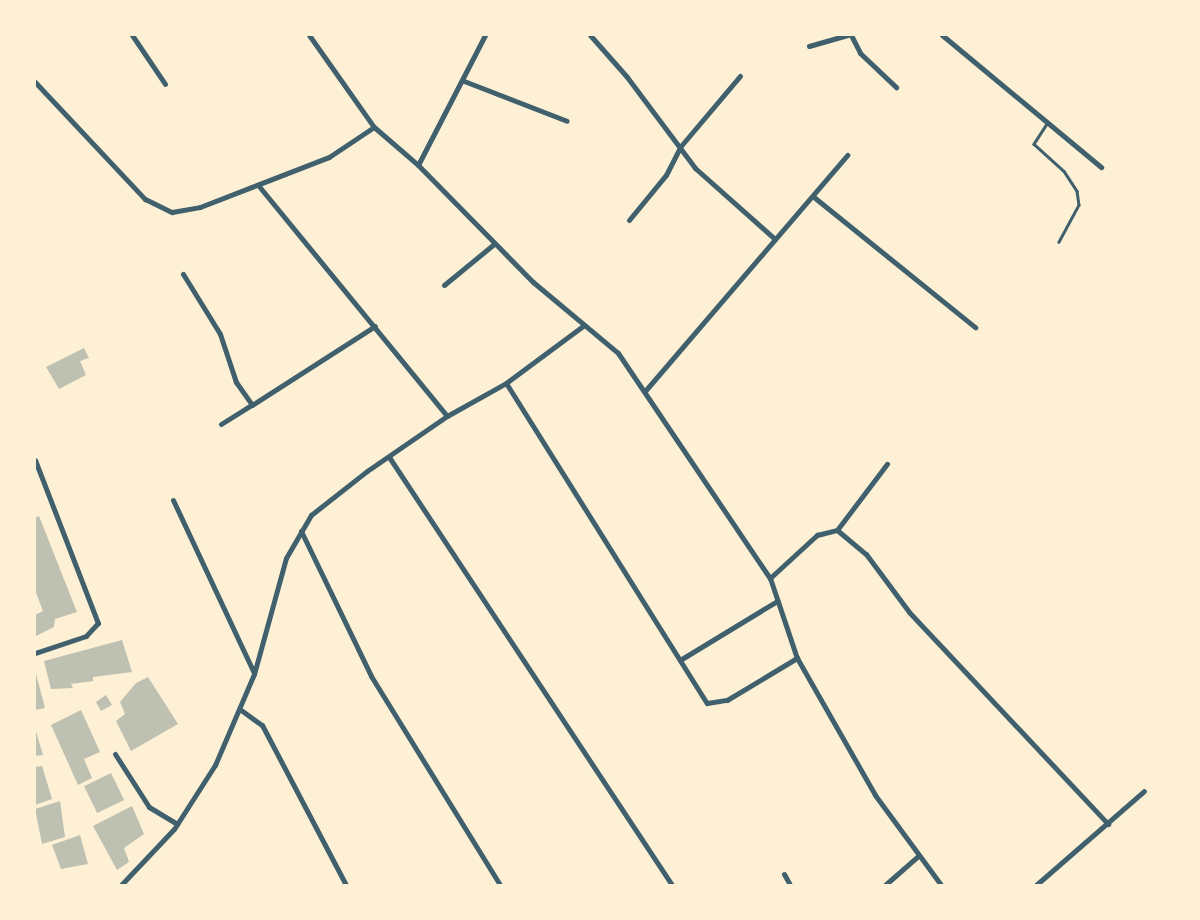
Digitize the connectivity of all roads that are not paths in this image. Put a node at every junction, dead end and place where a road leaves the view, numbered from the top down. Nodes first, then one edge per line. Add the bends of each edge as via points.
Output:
1 (132, 35) edge
2 (309, 35) edge
3 (485, 35) edge
4 (590, 35) edge
5 (847, 35) edge
6 (851, 35) edge
7 (942, 35) edge
8 (809, 46) dead end
9 (740, 76) dead end
10 (464, 81) junction
11 (35, 82) edge
12 (165, 84) dead end
13 (896, 87) dead end
14 (567, 122) dead end
15 (1048, 123) junction
16 (374, 127) junction
17 (680, 147) junction
18 (847, 155) dead end
19 (418, 165) junction
20 (1101, 167) dead end
21 (258, 185) junction
22 (815, 198) junction
23 (629, 220) dead end
24 (775, 239) junction
25 (1059, 242) dead end
26 (494, 244) junction
27 (183, 274) dead end
28 (444, 285) dead end
29 (584, 325) junction
30 (375, 326) junction
31 (975, 327) dead end
32 (506, 383) junction
33 (645, 391) junction
34 (252, 405) junction
35 (447, 416) junction
36 (221, 424) dead end
37 (389, 457) junction
38 (35, 460) edge
39 (887, 464) dead end
40 (173, 500) dead end
41 (837, 530) junction
42 (300, 531) junction
43 (770, 578) junction
44 (777, 601) junction
45 (35, 653) edge
46 (797, 658) junction
47 (680, 660) junction
48 (254, 674) junction
49 (241, 710) junction
50 (115, 754) dead end
51 (1144, 791) dead end
52 (177, 824) junction
53 (1108, 824) junction
54 (917, 857) junction
55 (784, 874) dead end
56 (125, 884) edge
57 (346, 885) edge
58 (500, 885) edge
59 (672, 885) edge
60 (790, 885) edge
61 (885, 885) edge
62 (941, 885) edge
63 (1036, 885) edge

1 - 12 street
2 - 16 street
3 - 10 street
4 - 17 street
5 - 8 street
6 - 13 street via 860,53
7 - 15 street
9 - 17 street
10 - 14 street
10 - 19 street
11 - 21 street via 88,142 154,206 180,211
15 - 20 street
15 - 25 lane via 1034,144 1064,171 1077,191 1079,205
16 - 19 street
16 - 21 street via 329,157
17 - 23 street via 666,175
17 - 24 street via 695,168
18 - 22 street
19 - 26 street
21 - 30 street
22 - 24 street
22 - 31 street
24 - 33 street
26 - 28 street
26 - 29 street
27 - 34 street via 220,334 236,382
29 - 32 street
29 - 33 street via 606,338
30 - 34 street
30 - 35 street
32 - 35 street
32 - 47 street
33 - 43 street via 700,480
34 - 36 street
35 - 37 street
37 - 42 street via 335,494
37 - 59 street
38 - 45 street via 98,623 82,638
39 - 41 street
40 - 48 street
41 - 43 street via 816,535
41 - 53 street via 866,554 909,612
42 - 48 street via 286,558
42 - 58 street via 371,676
43 - 44 street
44 - 46 street
44 - 47 street
46 - 47 street via 727,700 710,705
46 - 54 street
48 - 49 street
49 - 52 street via 215,765
49 - 57 street via 262,725
50 - 52 street via 149,806
51 - 53 street
52 - 56 street
53 - 63 street
54 - 61 street
54 - 62 street
55 - 60 street

